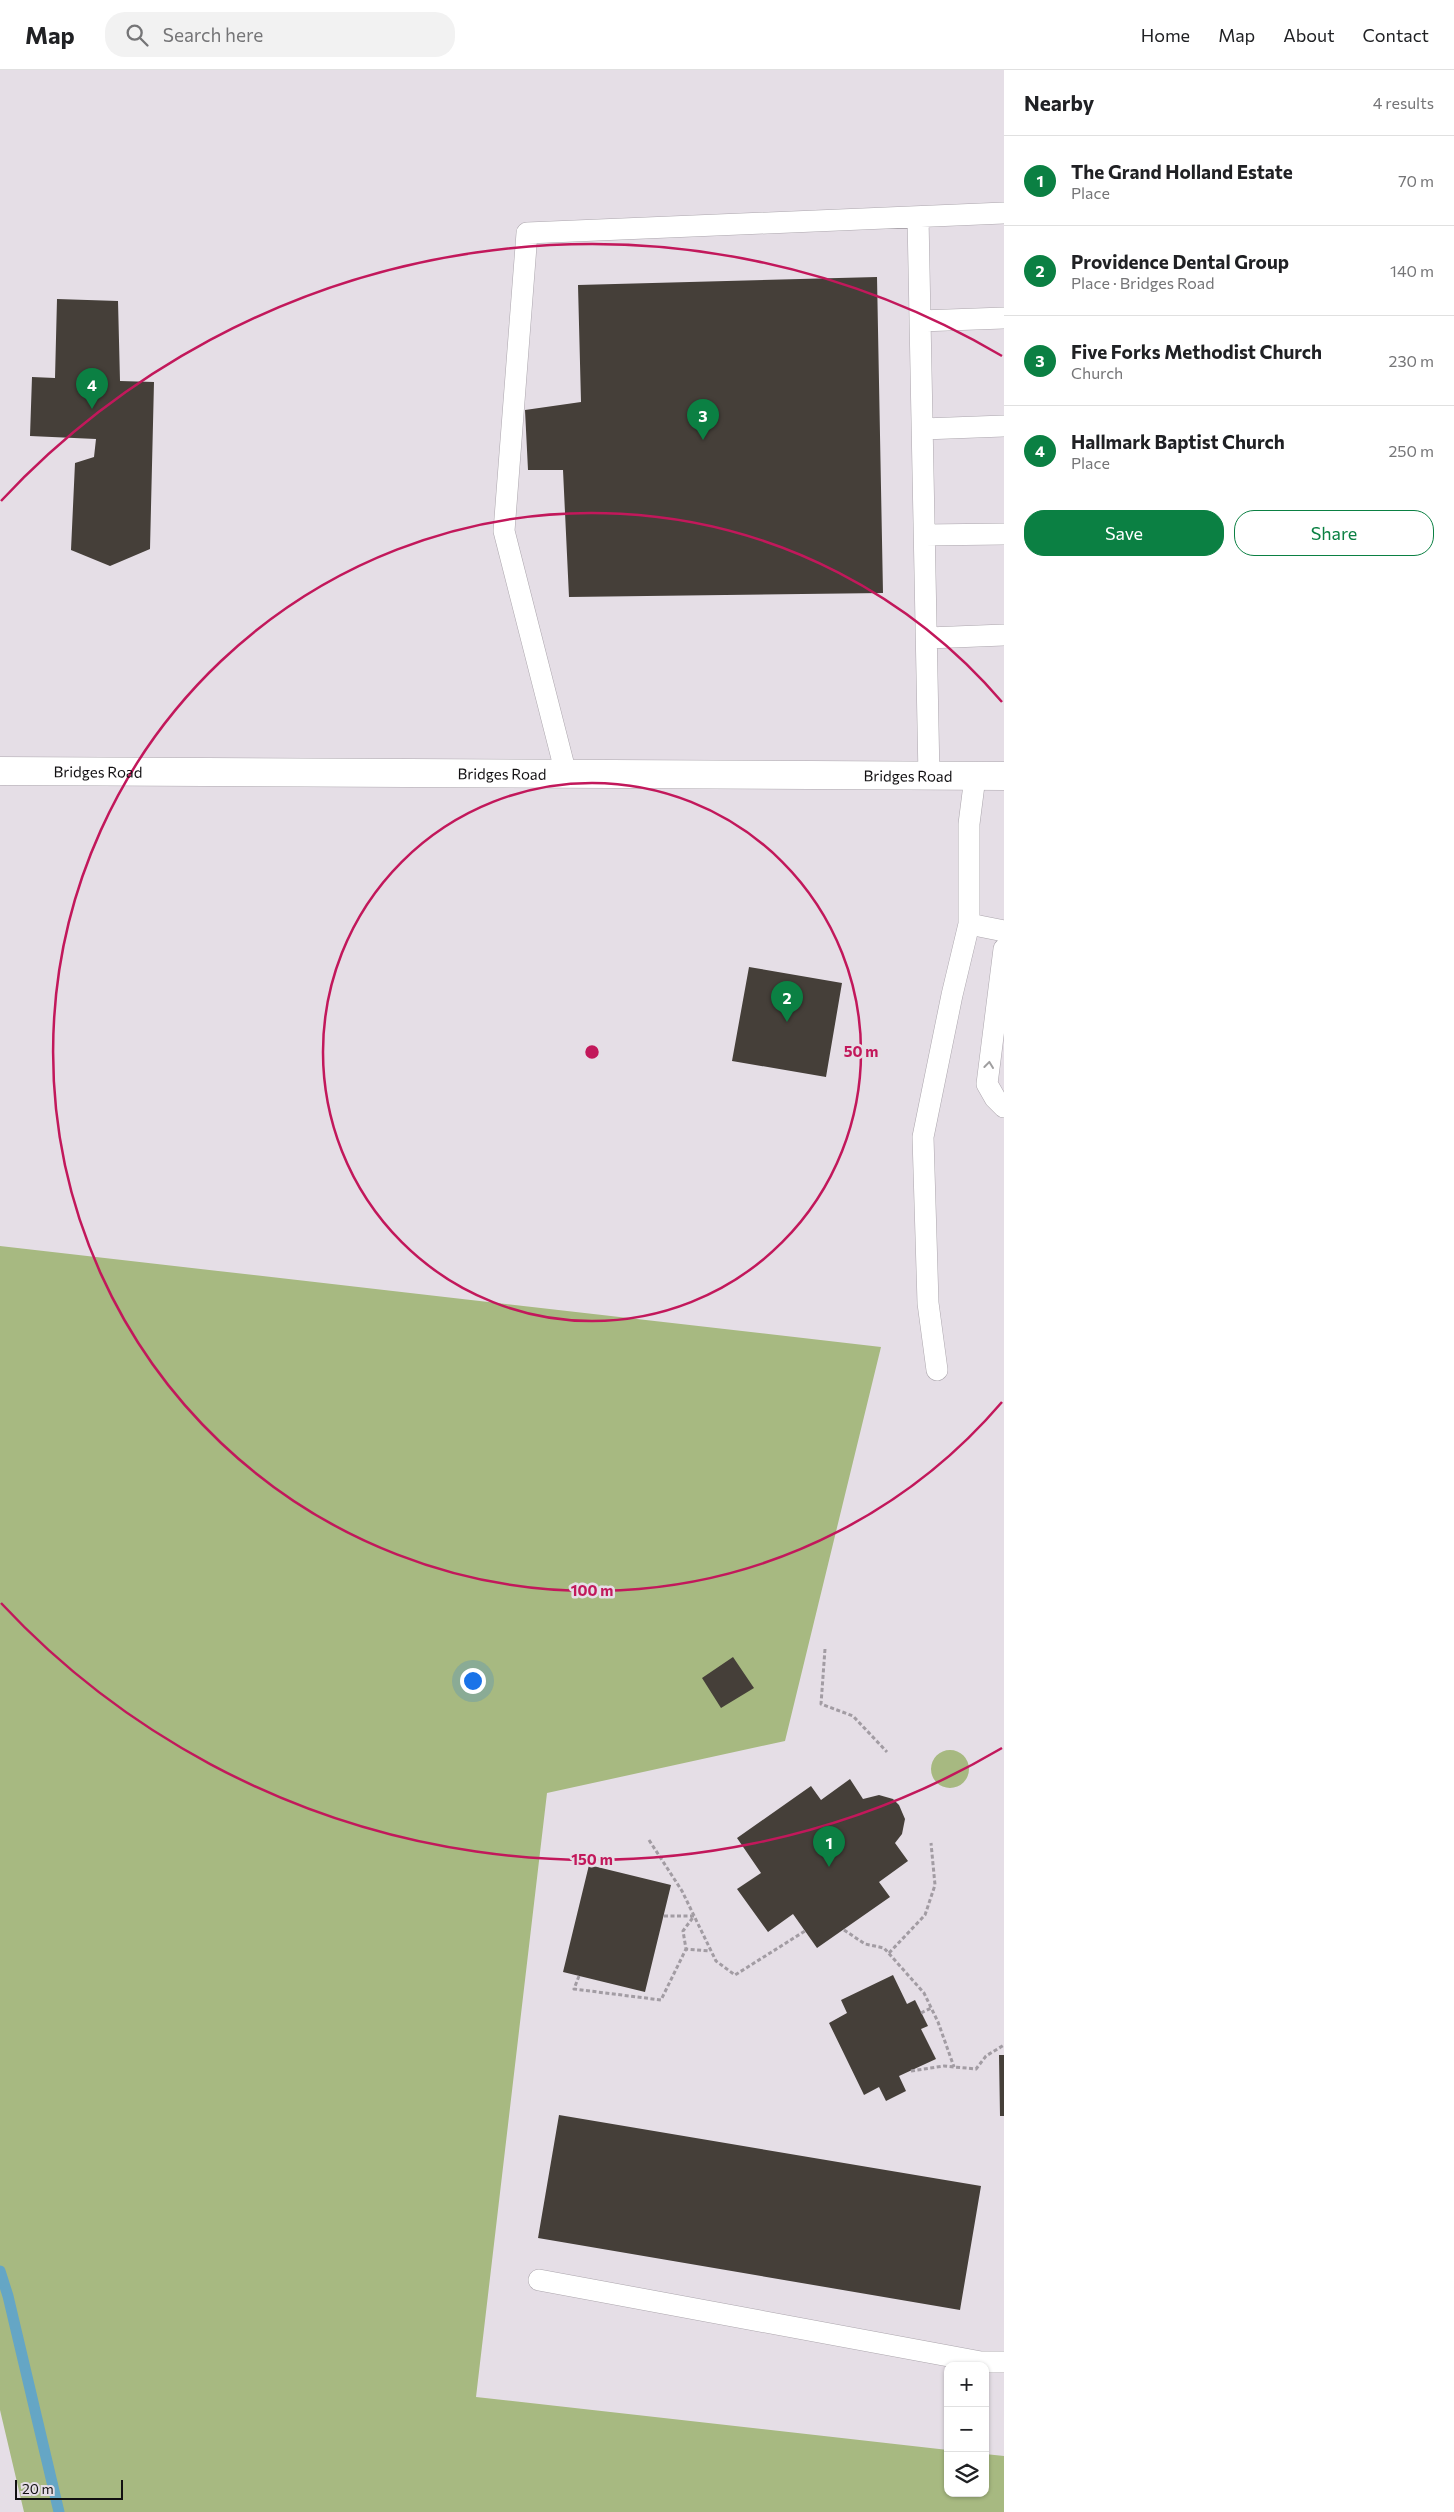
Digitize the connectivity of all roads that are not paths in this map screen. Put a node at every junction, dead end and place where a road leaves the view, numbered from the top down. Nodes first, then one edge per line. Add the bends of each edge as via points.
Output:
1 (1004, 213) edge
2 (918, 217) junction
3 (1004, 318) edge
4 (920, 321) junction
5 (1004, 426) edge
6 (923, 429) junction
7 (1004, 534) edge
8 (925, 535) junction
9 (1004, 635) edge
10 (928, 638) junction
11 (0, 771) edge
12 (566, 774) junction
13 (975, 776) junction
14 (1004, 776) edge
15 (928, 777) junction
16 (969, 924) junction
17 (1004, 931) edge
18 (1004, 949) edge
19 (1004, 1107) edge
20 (937, 1370) dead end
21 (539, 2280) dead end
22 (1004, 2362) edge

1 - 2 lane
2 - 4 lane
2 - 12 lane via 527,233 504,531
3 - 4 lane
4 - 6 lane
5 - 6 lane
6 - 8 lane
7 - 8 lane
8 - 10 lane
9 - 10 lane
10 - 15 lane
11 - 12 main road, Bridges Road
12 - 15 main road, Bridges Road
13 - 14 main road, Bridges Road
13 - 15 main road, Bridges Road
13 - 16 lane via 969,824
16 - 17 lane
16 - 20 lane via 923,1137 928,1302
19 -> 18 lane via 987,1084
21 - 22 lane via 971,2360

